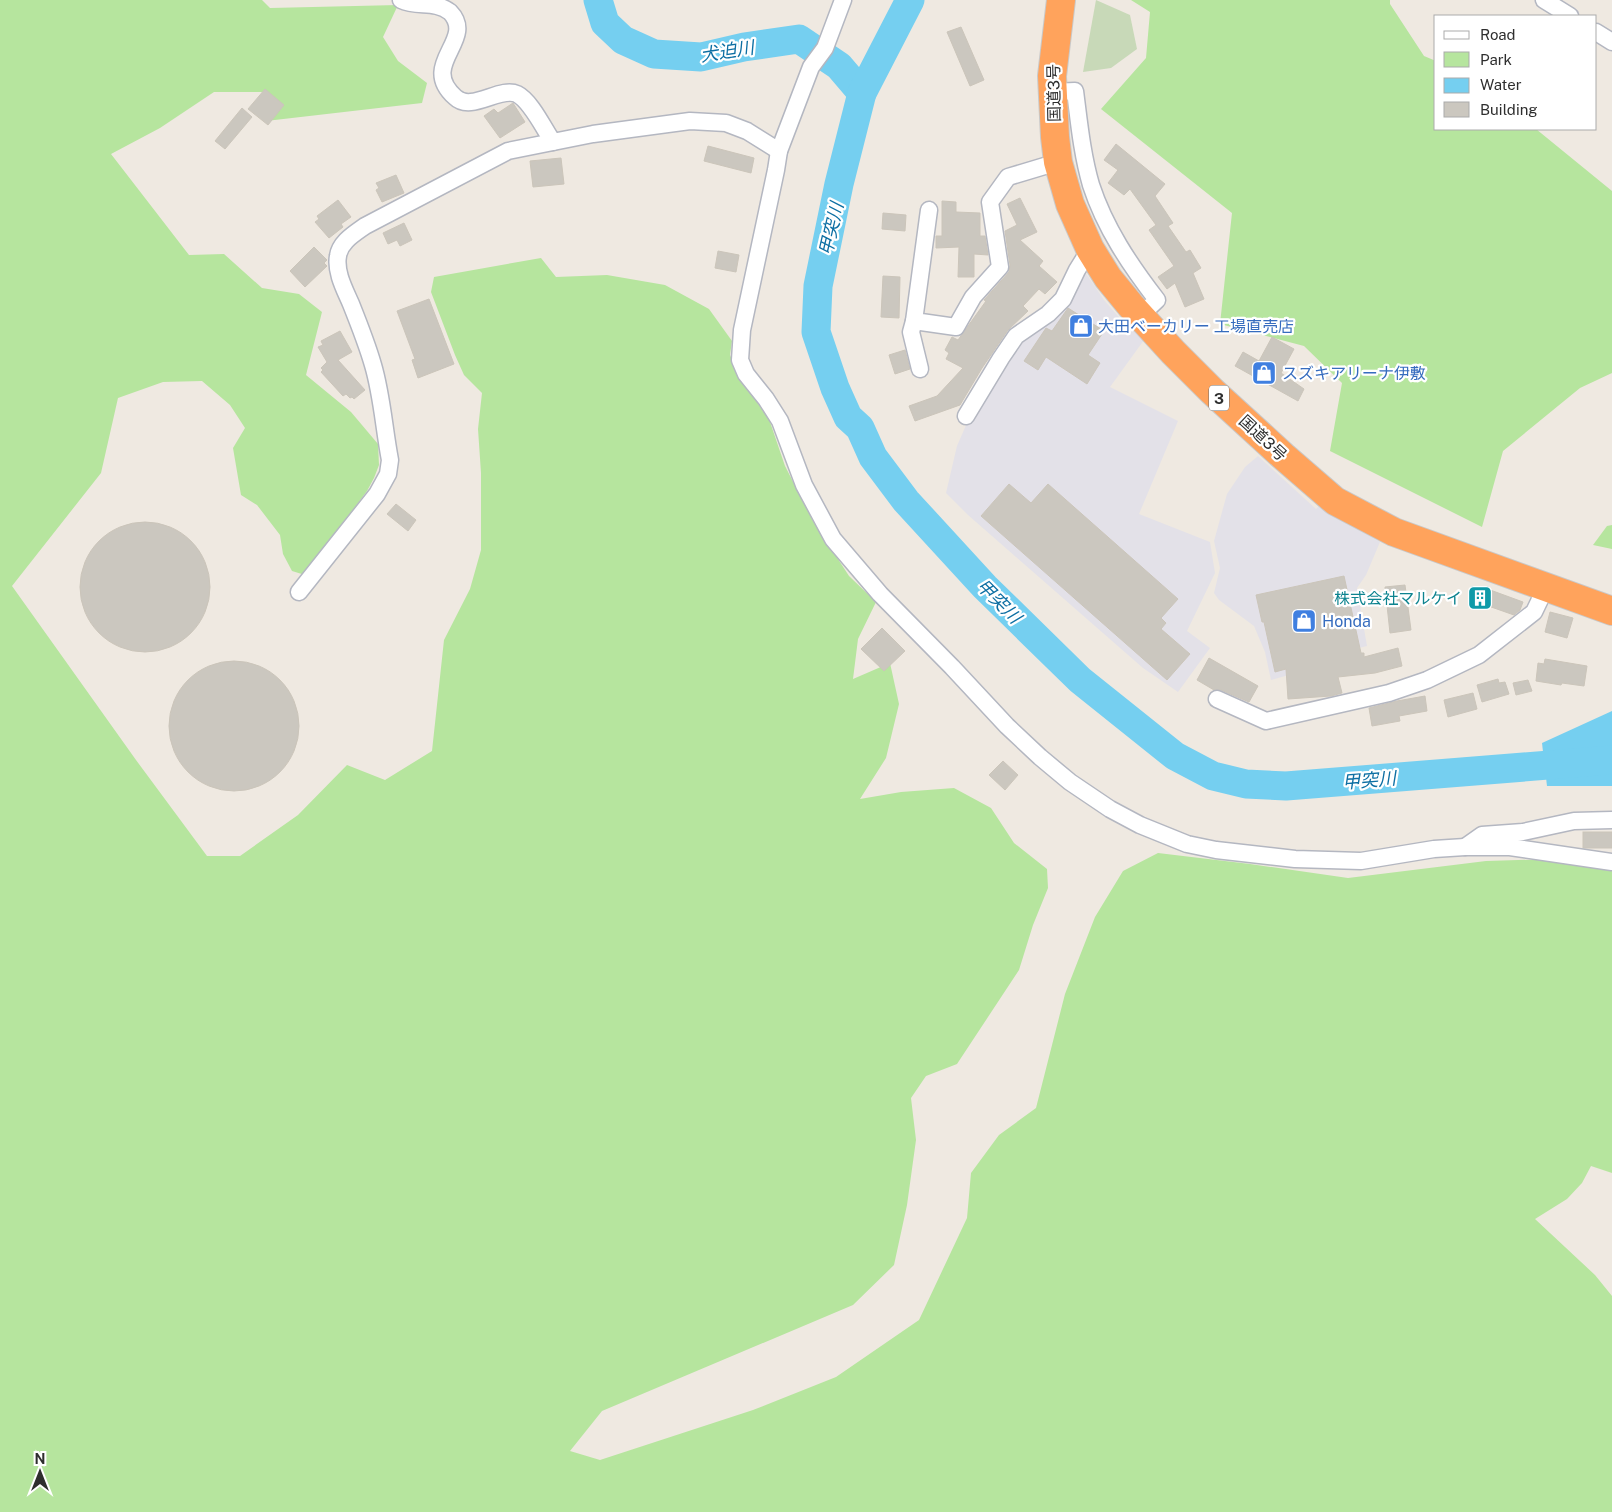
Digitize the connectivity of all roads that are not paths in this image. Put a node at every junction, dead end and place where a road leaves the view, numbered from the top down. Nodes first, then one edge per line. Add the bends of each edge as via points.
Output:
1 (401, 0) edge
2 (843, 0) edge
3 (1061, 0) edge
4 (1544, 0) edge
5 (1568, 15) edge
6 (1597, 33) edge
7 (1612, 42) edge
8 (1052, 92) junction
9 (553, 142) junction
10 (779, 151) junction
11 (1058, 162) junction
12 (929, 210) dead end
13 (1090, 249) junction
14 (1140, 316) junction
15 (914, 321) junction
16 (920, 369) dead end
17 (966, 416) dead end
18 (1546, 588) junction
19 (299, 592) dead end
20 (1612, 611) edge
21 (1217, 699) dead end
22 (1612, 820) edge
23 (1464, 847) junction
24 (1612, 862) edge

1 - 9 street via 442,5 457,22 458,32 442,72 448,90 457,100 469,102 509,92 517,94 528,103
2 - 10 street via 825,48 811,67
3 - 8 highway, 国道3号 / 3
4 - 5 street
6 - 7 street
8 - 11 highway, 国道3号 / 3
8 - 14 street via 1075,91 1082,144 1092,185 1109,229 1135,272 1157,300
9 - 10 street via 690,120 726,124 747,131
9 - 19 street via 508,152 365,226 340,247 338,269 374,367 390,460 388,474 377,494
10 - 23 street via 745,308 740,360 746,374 780,422 804,485 833,539 880,594 1007,726 1070,782 1110,809 1140,826 1187,844 1248,854 1330,861 1361,861
11 - 13 highway, 国道3号 / 3 via 1070,204
11 - 15 street via 1008,177 990,202 1000,267 973,297 956,326
12 - 15 street
13 - 14 highway, 国道3号 / 3 via 1108,278
13 - 17 street via 1063,299 1048,314 1016,336
14 - 18 highway, 国道3号 / 3 via 1219,398 1335,500 1394,532
15 - 16 street via 910,332
18 - 20 highway, 国道3号 / 3
18 - 21 street via 1534,612 1479,655 1404,688 1266,721
22 - 23 street via 1482,835
23 - 24 street via 1510,847

